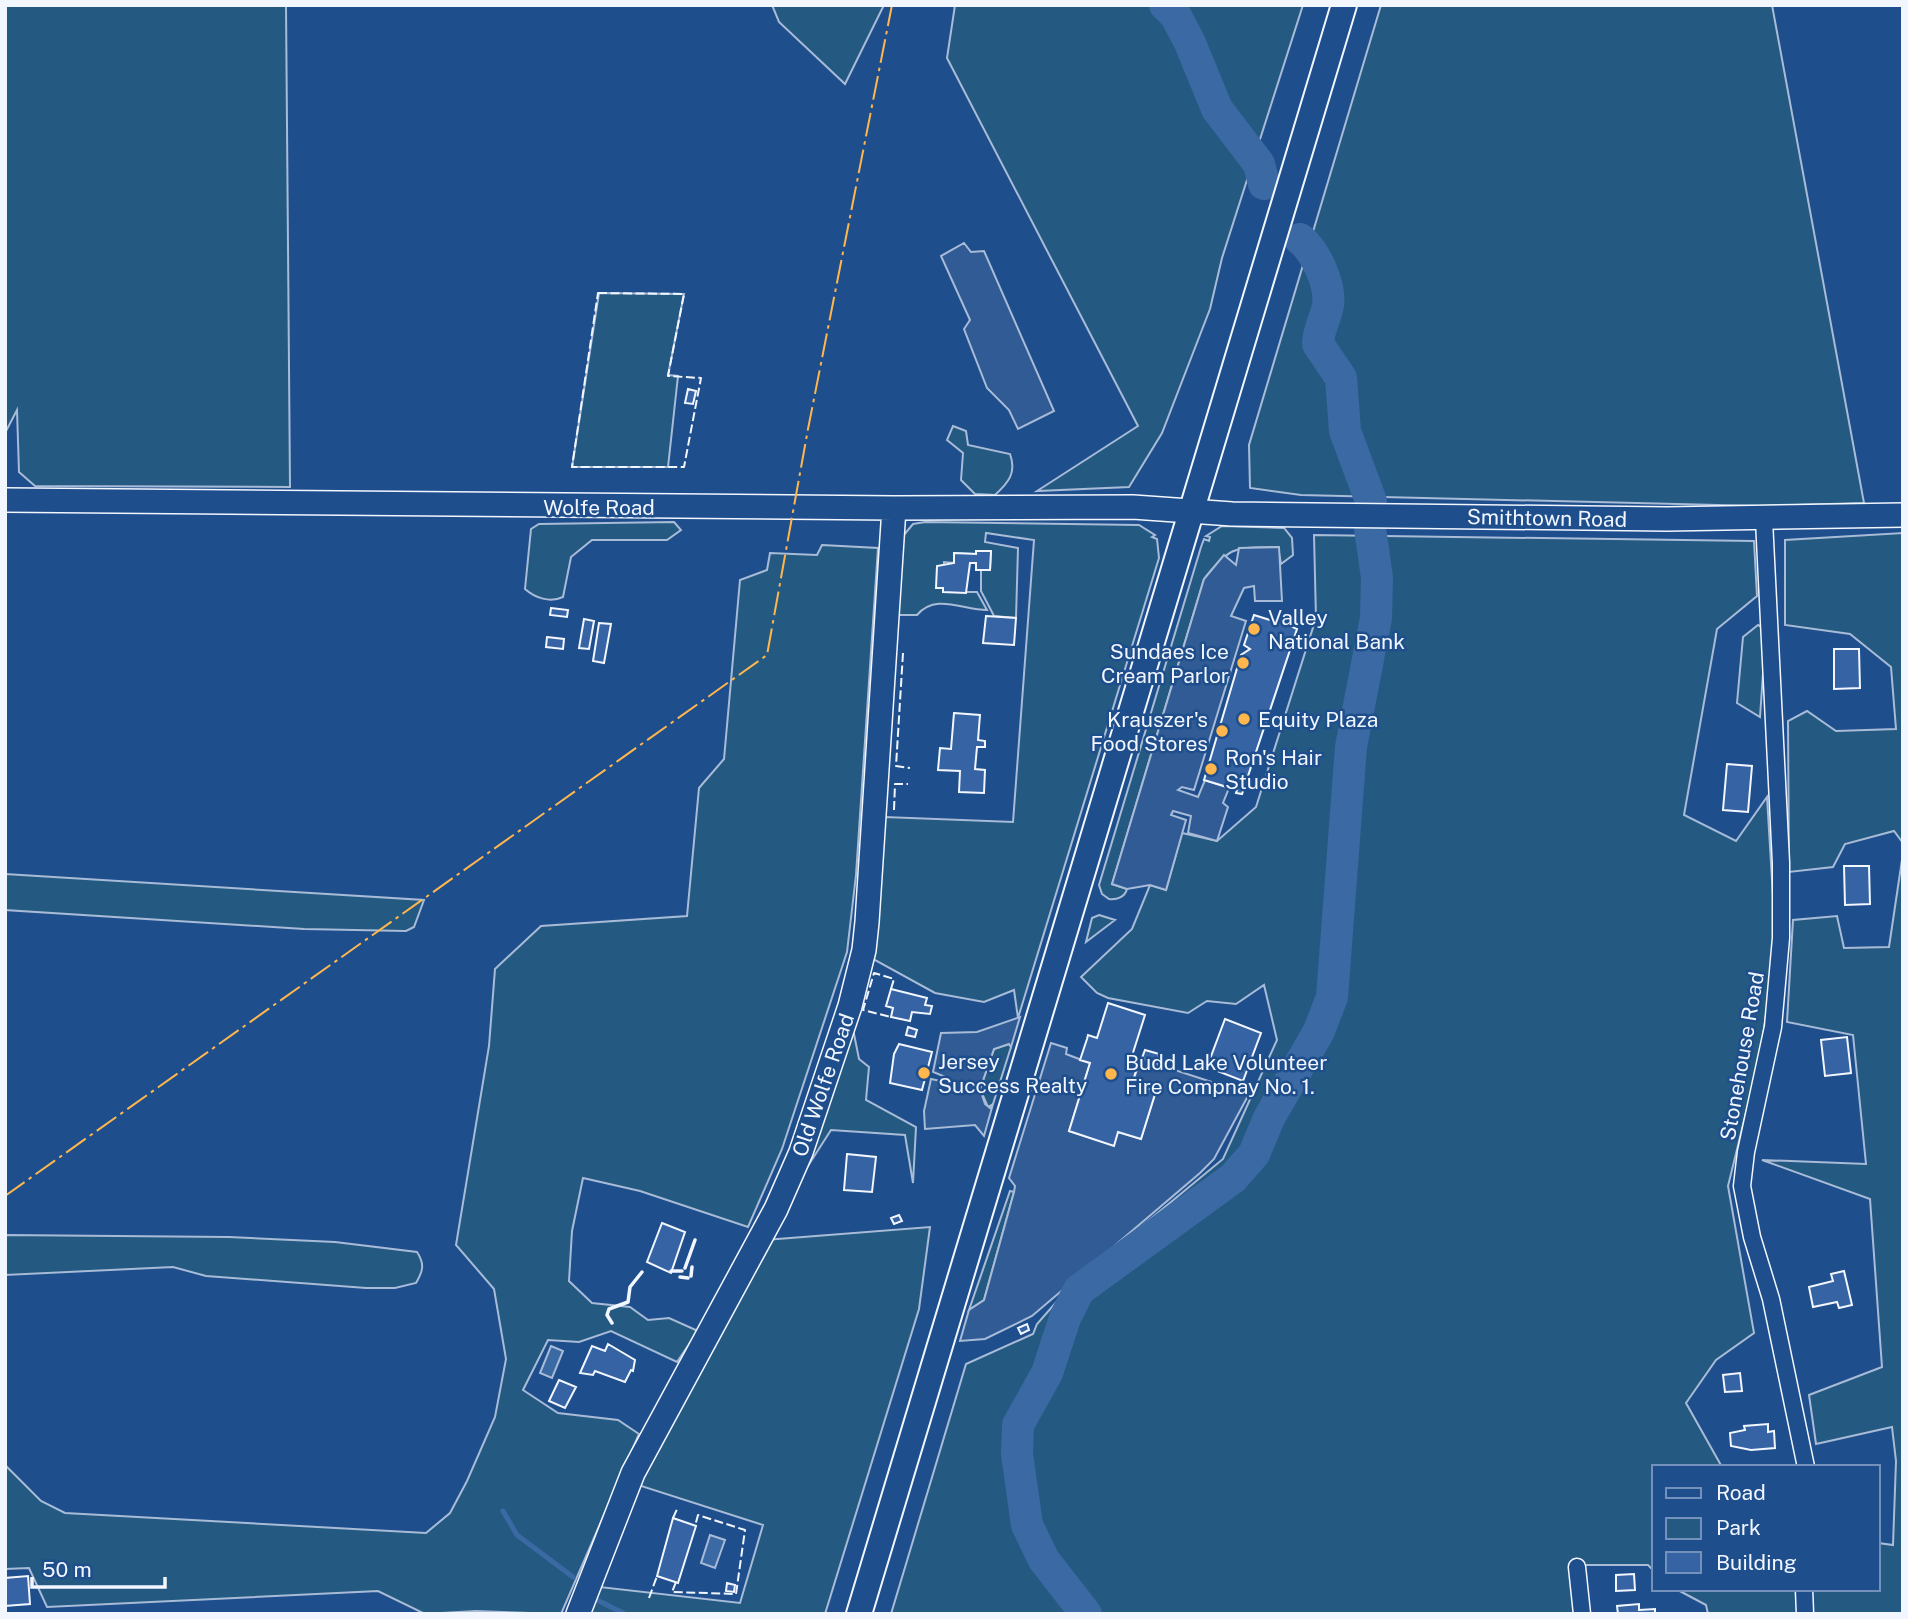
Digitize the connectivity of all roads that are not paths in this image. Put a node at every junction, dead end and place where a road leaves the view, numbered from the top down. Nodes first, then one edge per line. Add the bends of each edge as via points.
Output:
1 (1344, 5) edge
2 (5, 500) edge
3 (894, 508) junction
4 (1192, 511) junction
5 (1903, 515) edge
6 (1764, 520) junction
7 (1806, 1465) edge
8 (1577, 1567) dead end
9 (1804, 1591) edge
10 (578, 1614) edge
11 (859, 1614) edge
12 (1582, 1614) edge
13 (1805, 1614) edge

1 - 4 main road
2 - 3 street, Wolfe Road
3 - 4 street, Wolfe Road
3 - 10 street, Old Wolfe Road via 872,869 864,950 850,1006 801,1153 776,1209 634,1473
4 - 6 street, Smithtown Road
4 - 11 main road
5 - 6 street, Smithtown Road
6 - 7 street, Stonehouse Road via 1782,937 1771,1038 1742,1186
8 - 12 street
9 - 13 street

